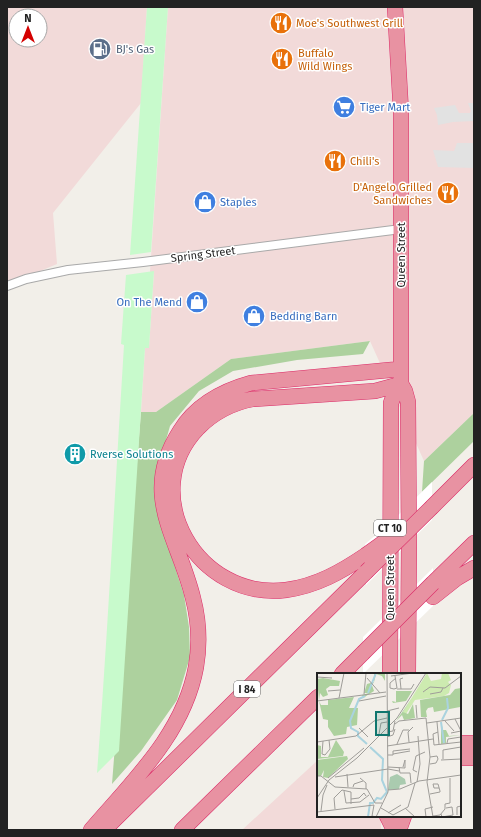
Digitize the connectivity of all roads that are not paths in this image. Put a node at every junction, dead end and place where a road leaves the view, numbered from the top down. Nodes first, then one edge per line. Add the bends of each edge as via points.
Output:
1 (395, 7) edge
2 (401, 229) junction
3 (7, 286) edge
4 (400, 376) junction
5 (474, 465) edge
6 (432, 507) junction
7 (474, 543) edge
8 (474, 568) edge
9 (433, 590) junction
10 (343, 673) edge
11 (390, 673) edge
12 (408, 673) edge
13 (317, 698) edge
14 (461, 743) edge
15 (474, 743) edge
16 (461, 758) edge
17 (474, 758) edge
18 (388, 817) edge
19 (404, 817) edge
20 (91, 830) edge
21 (104, 830) edge
22 (182, 830) edge
23 (394, 830) edge
24 (399, 830) edge

1 - 2 highway, Queen Street / CT 10 via 401,112
2 - 3 street, Spring Street via 68,270
2 - 4 highway, Queen Street / CT 10
4 - 6 highway, bridge via 375,391 253,399 232,404 214,414 193,434 180,456 174,480 176,514 184,538 211,569 239,585 271,591 285,590 330,577 366,555
4 - 11 highway, Queen Street / CT 10 via 391,403
4 - 12 highway, Queen Street / CT 10 via 408,402
4 - 20 highway via 251,383 220,394 207,402 184,424 169,452 162,479 162,498 167,523 189,585 199,638 189,697 160,747
5 - 6 highway, I 84
6 - 21 highway, I 84, bridge
7 - 9 highway
8 - 9 highway
9 - 10 highway, bridge
13 - 22 highway
14 - 15 highway
16 - 17 highway
18 - 23 highway
19 - 24 highway

